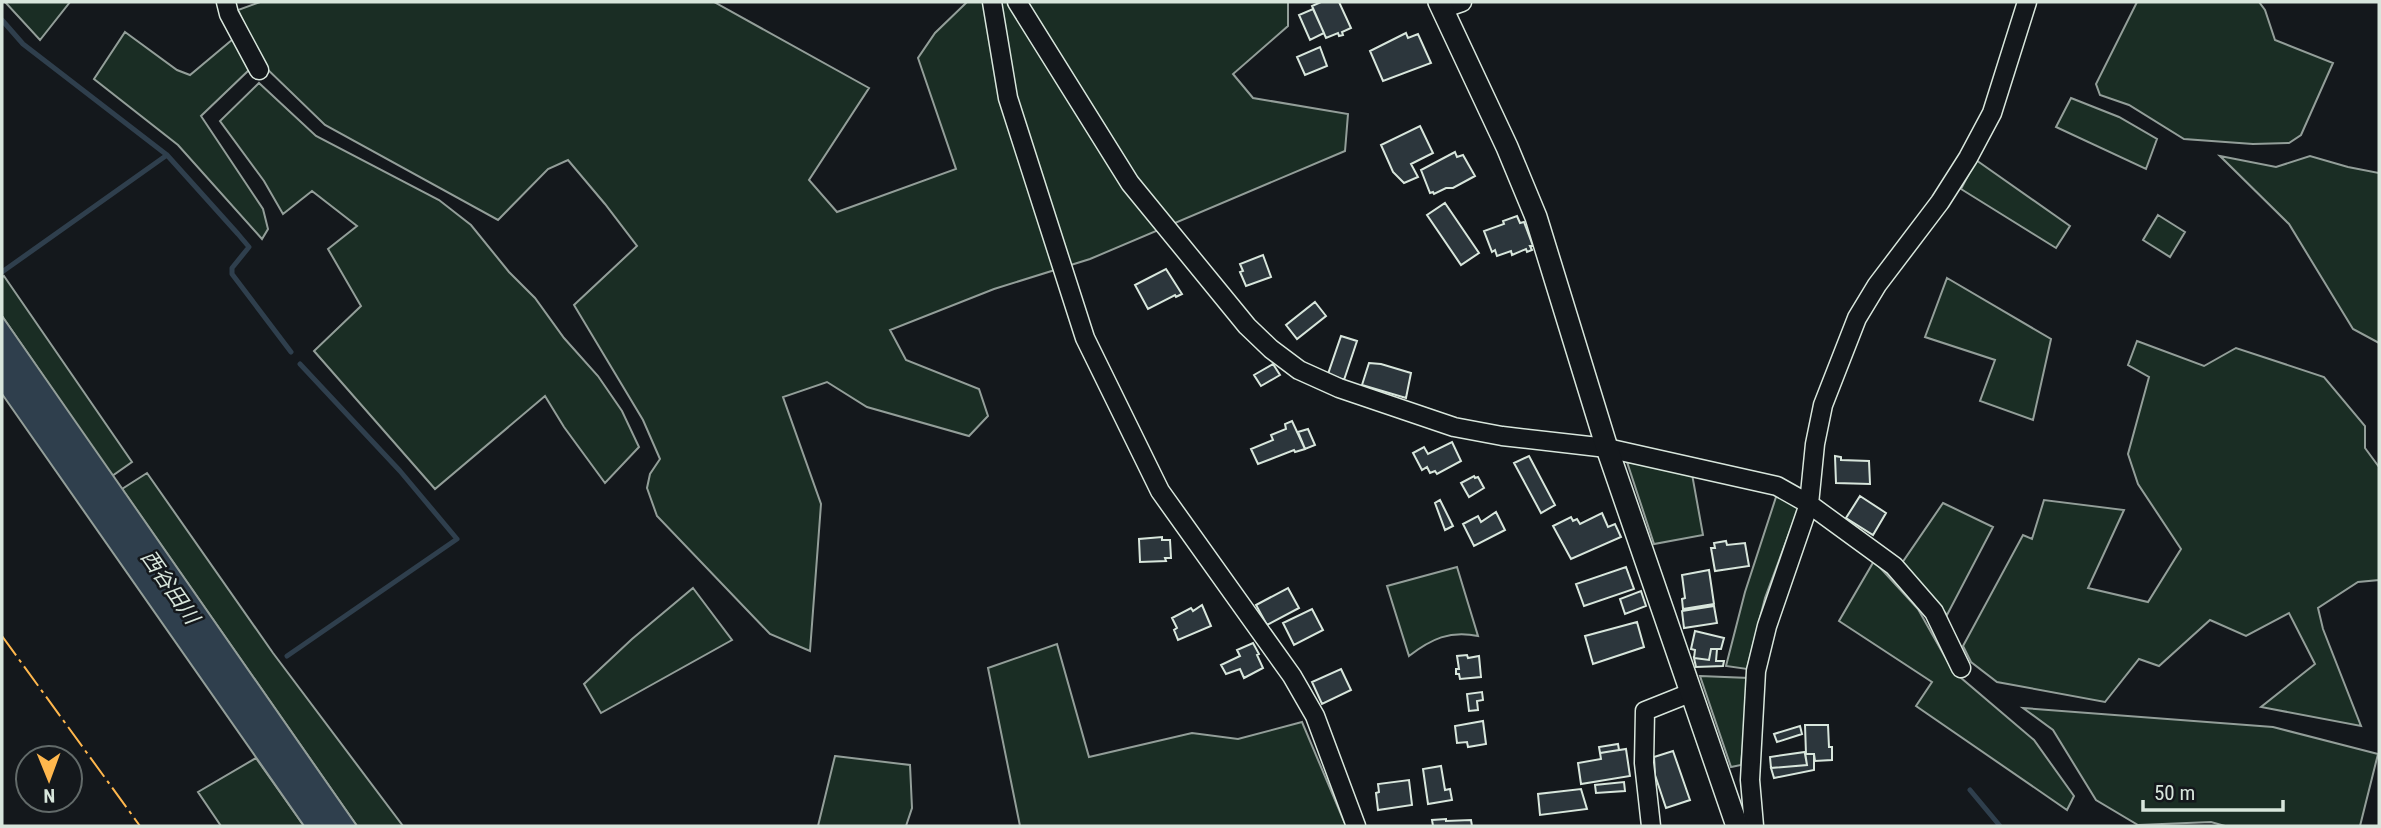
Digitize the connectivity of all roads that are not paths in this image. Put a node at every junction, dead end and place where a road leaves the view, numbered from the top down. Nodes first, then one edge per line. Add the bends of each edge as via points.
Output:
1 (226, 2) edge
2 (992, 2) edge
3 (1017, 2) edge
4 (2027, 2) edge
5 (1447, 4) edge
6 (259, 70) dead end
7 (1607, 448) junction
8 (1809, 504) junction
9 (1961, 668) dead end
10 (1690, 693) junction
11 (1356, 826) edge
12 (1651, 826) edge
13 (1737, 826) edge
14 (1754, 826) edge

1 - 6 street
2 - 11 street via 1008,98 1085,338 1160,491 1315,716
3 - 7 street via 1130,183 1271,349 1328,384 1454,427
4 - 8 street via 1992,113 1969,158 1857,318 1823,405
5 - 7 street via 1536,216
7 - 8 street via 1777,486
7 - 10 street
8 - 9 street via 1894,566 1916,588 1934,612
8 - 14 street via 1756,671 1750,780
10 - 12 street via 1645,710 1644,764
10 - 13 street

